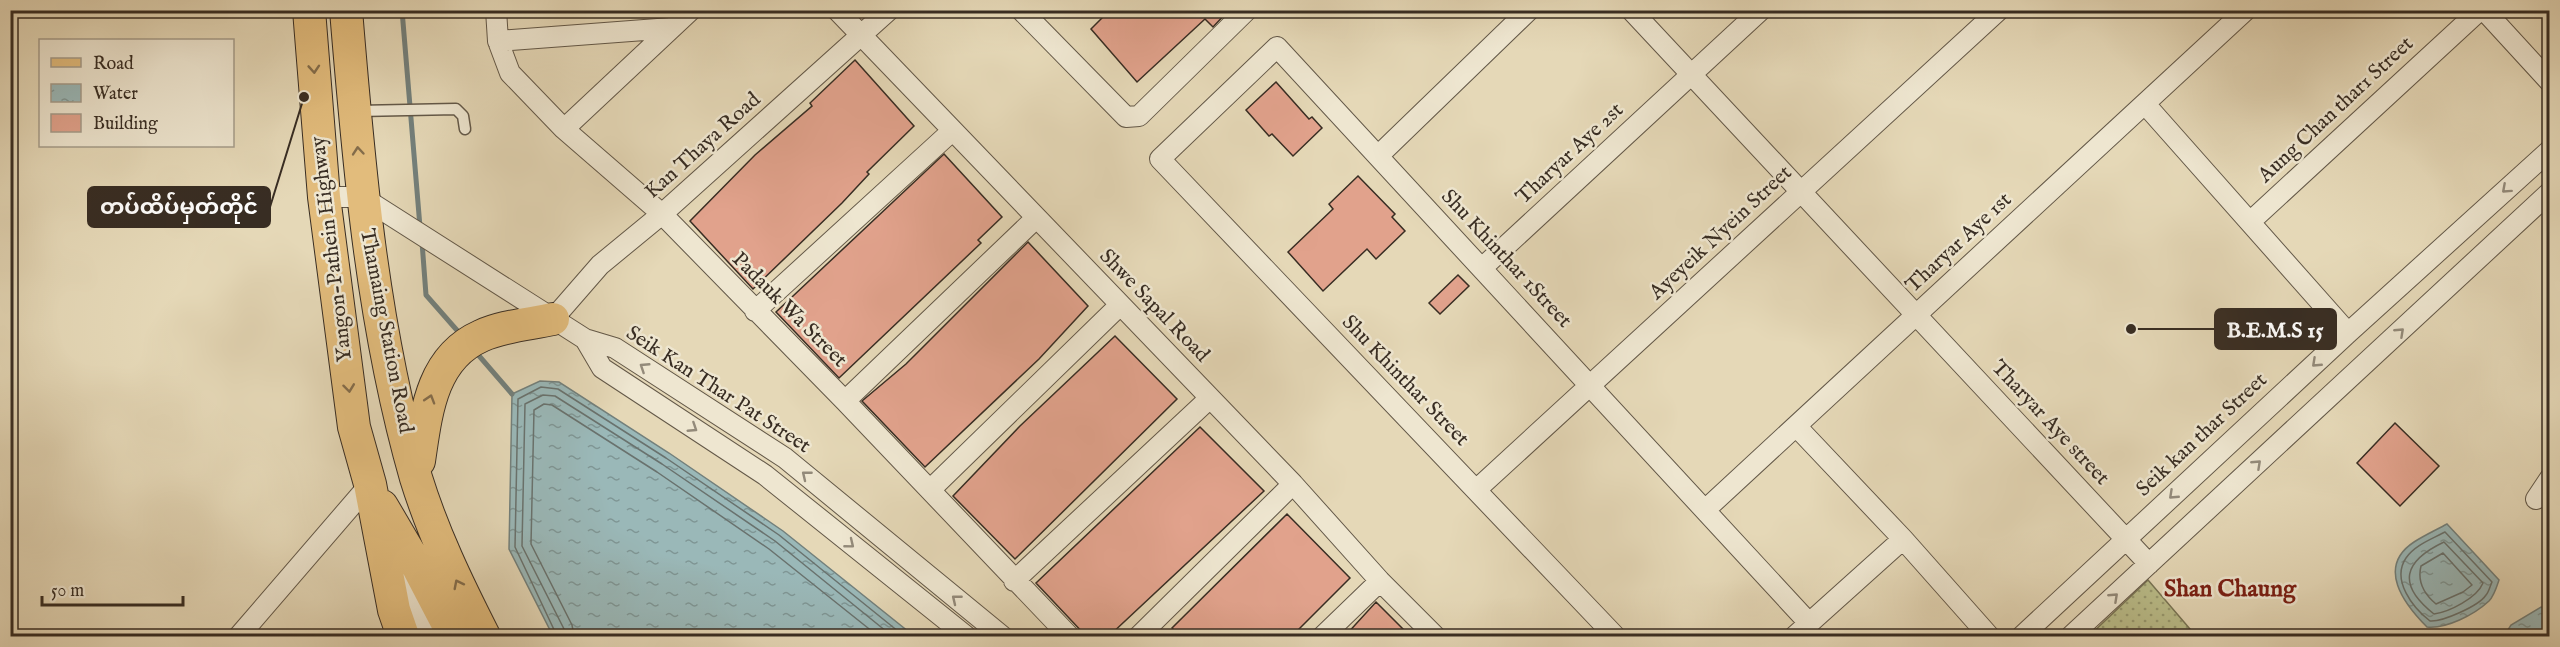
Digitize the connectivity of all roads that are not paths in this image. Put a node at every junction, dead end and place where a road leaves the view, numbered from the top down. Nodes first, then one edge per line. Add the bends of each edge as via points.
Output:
1 (309, 10) edge
2 (346, 10) edge
3 (496, 10) edge
4 (691, 10) edge
5 (837, 10) edge
6 (889, 10) edge
7 (1021, 10) edge
8 (1247, 10) edge
9 (1530, 10) edge
10 (1631, 10) edge
11 (1761, 10) edge
12 (1999, 10) edge
13 (2246, 10) edge
14 (2482, 10) edge
15 (671, 28) junction
16 (862, 36) junction
17 (498, 41) junction
18 (1691, 75) junction
19 (2550, 82) edge
20 (2145, 104) junction
21 (354, 111) junction
22 (465, 129) dead end
23 (564, 129) junction
24 (952, 131) junction
25 (2550, 150) edge
26 (1378, 156) junction
27 (1160, 159) joint
28 (1801, 192) junction
29 (2550, 192) edge
30 (324, 197) junction
31 (362, 197) junction
32 (662, 214) junction
33 (1035, 219) junction
34 (2251, 221) junction
35 (1482, 268) junction
36 (1120, 305) junction
37 (755, 311) junction
38 (1916, 315) junction
39 (553, 319) junction
40 (2348, 333) junction
41 (585, 339) junction
42 (1590, 386) junction
43 (1210, 398) junction
44 (845, 401) junction
45 (1796, 426) junction
46 (416, 477) junction
47 (2550, 478) edge
48 (370, 484) junction
49 (1293, 484) junction
50 (930, 490) junction
51 (1476, 490) junction
52 (2536, 499) dead end
53 (1705, 510) junction
54 (1903, 539) junction
55 (2126, 539) junction
56 (2149, 564) junction
57 (1014, 581) junction
58 (1380, 581) junction
59 (1802, 630) edge
60 (238, 636) edge
61 (403, 636) edge
62 (427, 636) edge
63 (454, 636) edge
64 (484, 636) edge
65 (966, 636) edge
66 (1002, 636) edge
67 (1069, 636) edge
68 (1139, 636) edge
69 (1323, 636) edge
70 (1435, 636) edge
71 (1615, 636) edge
72 (1989, 636) edge
73 (2022, 636) edge
74 (2071, 636) edge

1 -> 30 main road, Yangon-Pathein Highway
2 - 21 main road, Thamaing Station Road
3 - 17 street, Padauk Wa Street
4 - 15 street
5 - 16 street, Shwe Sapal Road
6 - 16 street, Kan Thaya Road
7 - 8 street via 1126,117 1132,118 1139,116
9 - 26 street
10 - 18 street
11 - 18 street, Tharyar Aye 2st
12 - 28 street, Ayeyeik Nyein Street
13 - 20 street, Tharyar Aye 1st
14 - 19 street
14 - 34 street, Aung Chan thar1 Street
15 - 17 street
15 - 23 street
16 - 24 street, Shwe Sapal Road
16 - 32 street, Kan Thaya Road
17 - 23 street, Padauk Wa Street via 510,73
18 - 28 street
18 - 35 street, Tharyar Aye 2st
20 - 34 street
20 - 38 street, Tharyar Aye 1st
21 - 22 lane via 456,109 463,116
31 -> 21 main road, Thamaing Station Road
23 - 32 street, Padauk Wa Street
24 - 33 street, Shwe Sapal Road
24 - 37 street
25 -> 40 street, Seik kan thar Street
26 - 27 street, Shu Khinthar 1Street via 1277,47
26 - 35 street, Shu Khinthar 1Street
27 - 51 street, Shu Khinthar Street
28 - 38 street
28 - 42 street, Ayeyeik Nyein Street
56 -> 29 street
30 - 31 street
30 -> 48 main road, Yangon-Pathein Highway via 354,427
31 - 39 street
31 - 46 main road, Thamaing Station Road via 383,337
32 - 37 street, Padauk Wa Street
32 - 39 street, Kan Thaya Road via 600,265
33 - 36 street, Shwe Sapal Road
33 - 44 street
34 - 40 street
35 - 42 street, Shu Khinthar 1Street
36 - 43 street, Shwe Sapal Road
36 - 50 street
37 - 44 street, Padauk Wa Street
38 - 45 street, Tharyar Aye 1st
38 - 55 street, Tharyar Aye street
39 - 41 street
46 -> 39 main road via 429,397 459,350 482,336
40 -> 55 street, Seik kan thar Street
41 -> 65 street, Seik Kan Thar Pat Street via 602,368 765,475
66 -> 41 street, Seik Kan Thar Pat Street via 785,458 615,348
42 - 51 street, Ayeyeik Nyein Street
42 - 53 street, Shu Khinthar 1Street
43 - 49 street, Shwe Sapal Road
43 - 57 street
44 - 50 street, Padauk Wa Street
45 - 53 street, Tharyar Aye 1st
45 - 54 street
64 -> 46 main road, Thamaing Station Road via 448,566
47 - 52 street
48 - 60 street
48 - 61 main road via 394,610
48 - 62 street
48 - 63 main road
49 - 58 street, Shwe Sapal Road
49 - 68 street
50 - 57 street, Padauk Wa Street
51 - 71 street, Shu Khinthar Street
53 - 59 street, Shu Khinthar 1Street
54 - 59 street
54 - 72 street
55 - 56 street, Tharyar Aye street
55 - 73 street, Seik kan thar Street
74 -> 56 street
57 - 67 street, Padauk Wa Street
58 - 69 street
58 - 70 street, Shwe Sapal Road

